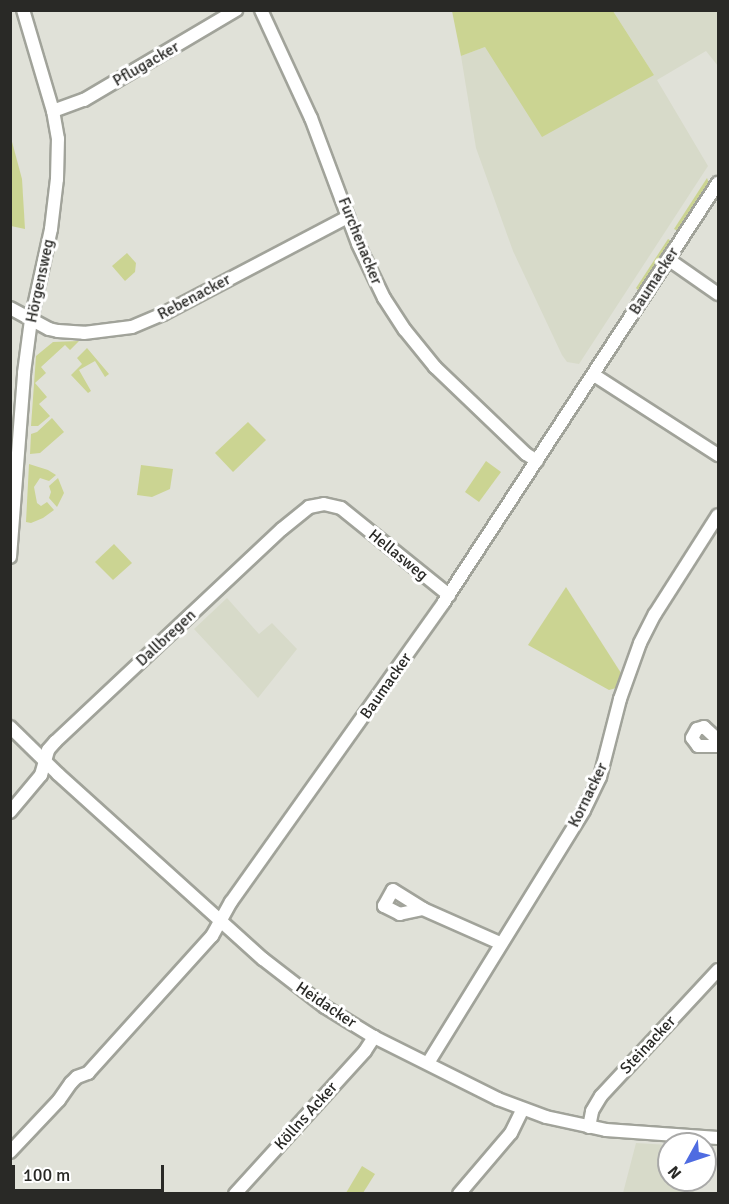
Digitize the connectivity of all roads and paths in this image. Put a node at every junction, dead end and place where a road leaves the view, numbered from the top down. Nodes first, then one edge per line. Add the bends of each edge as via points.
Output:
1 (23, 10) edge
2 (236, 10) edge
3 (261, 10) edge
4 (53, 111) junction
5 (718, 183) edge
6 (348, 217) junction
7 (668, 259) junction
8 (718, 294) edge
9 (10, 308) edge
10 (31, 320) junction
11 (594, 375) junction
12 (718, 455) edge
13 (537, 461) junction
14 (349, 513) joint
15 (718, 514) edge
16 (10, 557) edge
17 (449, 596) junction
18 (10, 727) edge
19 (718, 740) edge
20 (718, 746) edge
21 (45, 762) junction
22 (10, 812) edge
23 (423, 909) dead end
24 (221, 922) junction
25 (500, 943) junction
26 (718, 970) edge
27 (374, 1036) junction
28 (428, 1063) junction
29 (522, 1110) junction
30 (589, 1127) junction
31 (718, 1137) edge
32 (10, 1152) edge
33 (461, 1192) edge
34 (235, 1194) edge

1 - 4 street, Hörgensweg
2 - 4 street, Pflugacker via 91,95
3 - 6 street, Furchenacker via 327,156
4 - 10 street, Hörgensweg via 58,139 57,179 51,230
5 - 7 street, Baumacker
6 - 10 street, Rebenacker via 132,327 84,333 49,329
6 - 13 street, Furchenacker via 374,280 405,330 449,382
7 - 8 street
7 - 11 street, Baumacker
9 - 10 street, Rebenacker
10 - 16 street, Hörgensweg via 18,430
11 - 12 street
11 - 13 street, Baumacker
13 - 17 street, Baumacker
14 - 17 street, Hellasweg
14 - 21 street, Dallbregen via 324,504 302,511 55,742
15 - 25 street, Kornacker via 640,643 620,699 600,777 584,810
17 - 24 street, Baumacker via 231,902
18 - 21 street, Heidacker
19 - 20 street via 704,727 697,729 692,738 698,746
21 - 22 street, Dallbregen via 41,775
21 - 24 street, Heidacker
23 - 25 street
24 - 27 street, Heidacker via 293,984
24 - 32 street, Baumacker via 132,1027 88,1073 71,1083
25 - 28 street, Kornacker
26 - 30 street, Steinacker via 601,1096
27 - 28 street, Heidacker
27 - 34 street, Köllns Acker via 365,1051
28 - 29 street, Heidacker
29 - 30 street, Heidacker
29 - 33 street via 511,1133
30 - 31 street, Heidacker

